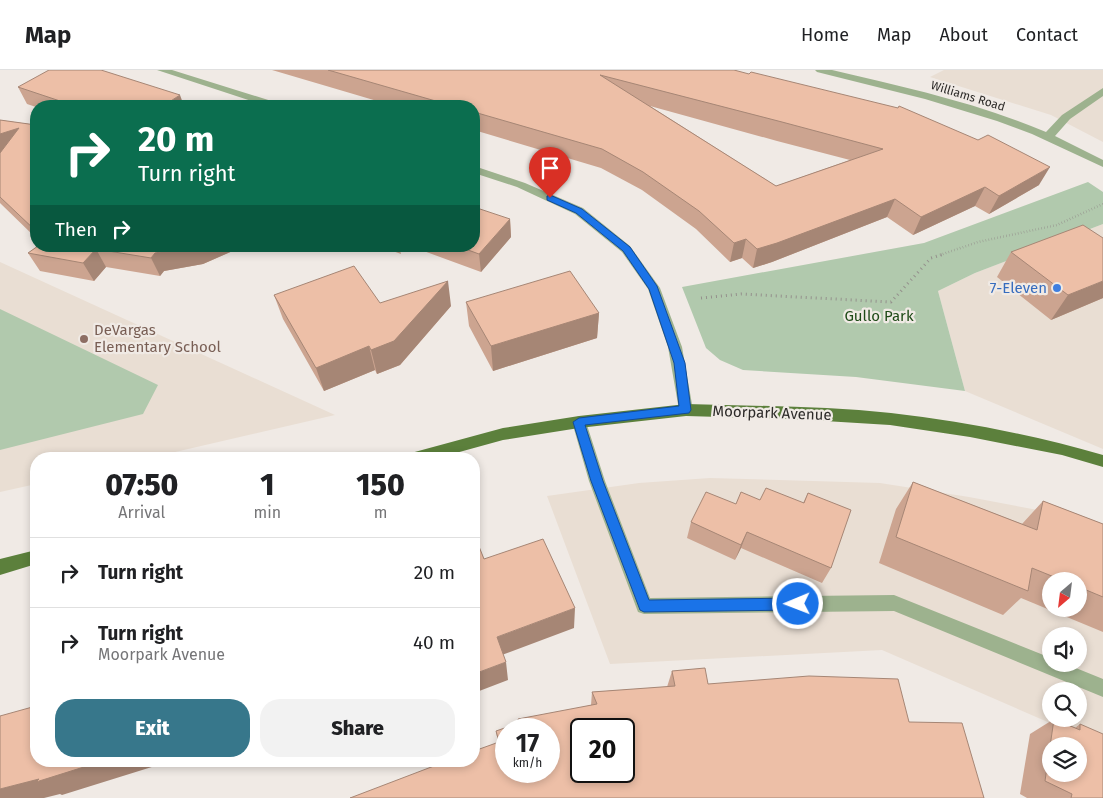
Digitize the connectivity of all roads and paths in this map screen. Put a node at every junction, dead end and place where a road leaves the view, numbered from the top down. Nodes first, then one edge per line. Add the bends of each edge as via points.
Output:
1 (162, 70) edge
2 (820, 70) edge
3 (1103, 91) edge
4 (257, 100) edge
5 (1048, 136) junction
6 (1103, 164) edge
7 (480, 171) edge
8 (1103, 204) edge
9 (701, 298) dead end
10 (686, 410) junction
11 (579, 422) junction
12 (437, 452) edge
13 (1103, 461) edge
14 (30, 559) edge
15 (0, 567) edge
16 (1103, 688) edge

1 - 4 street
2 - 5 street, Williams Road via 980,111
3 - 5 street via 1066,117
5 - 6 street, Williams Road
7 - 10 street via 522,185 579,211 626,249 654,288 675,347
8 - 9 path via 1057,225 978,242 931,258 891,302 741,294
10 - 11 main road, Moorpark Avenue
10 - 13 main road, Moorpark Avenue via 890,419 970,430
11 - 12 main road, Moorpark Avenue via 504,434
11 - 16 street via 597,481 644,606 894,603
14 - 15 main road

